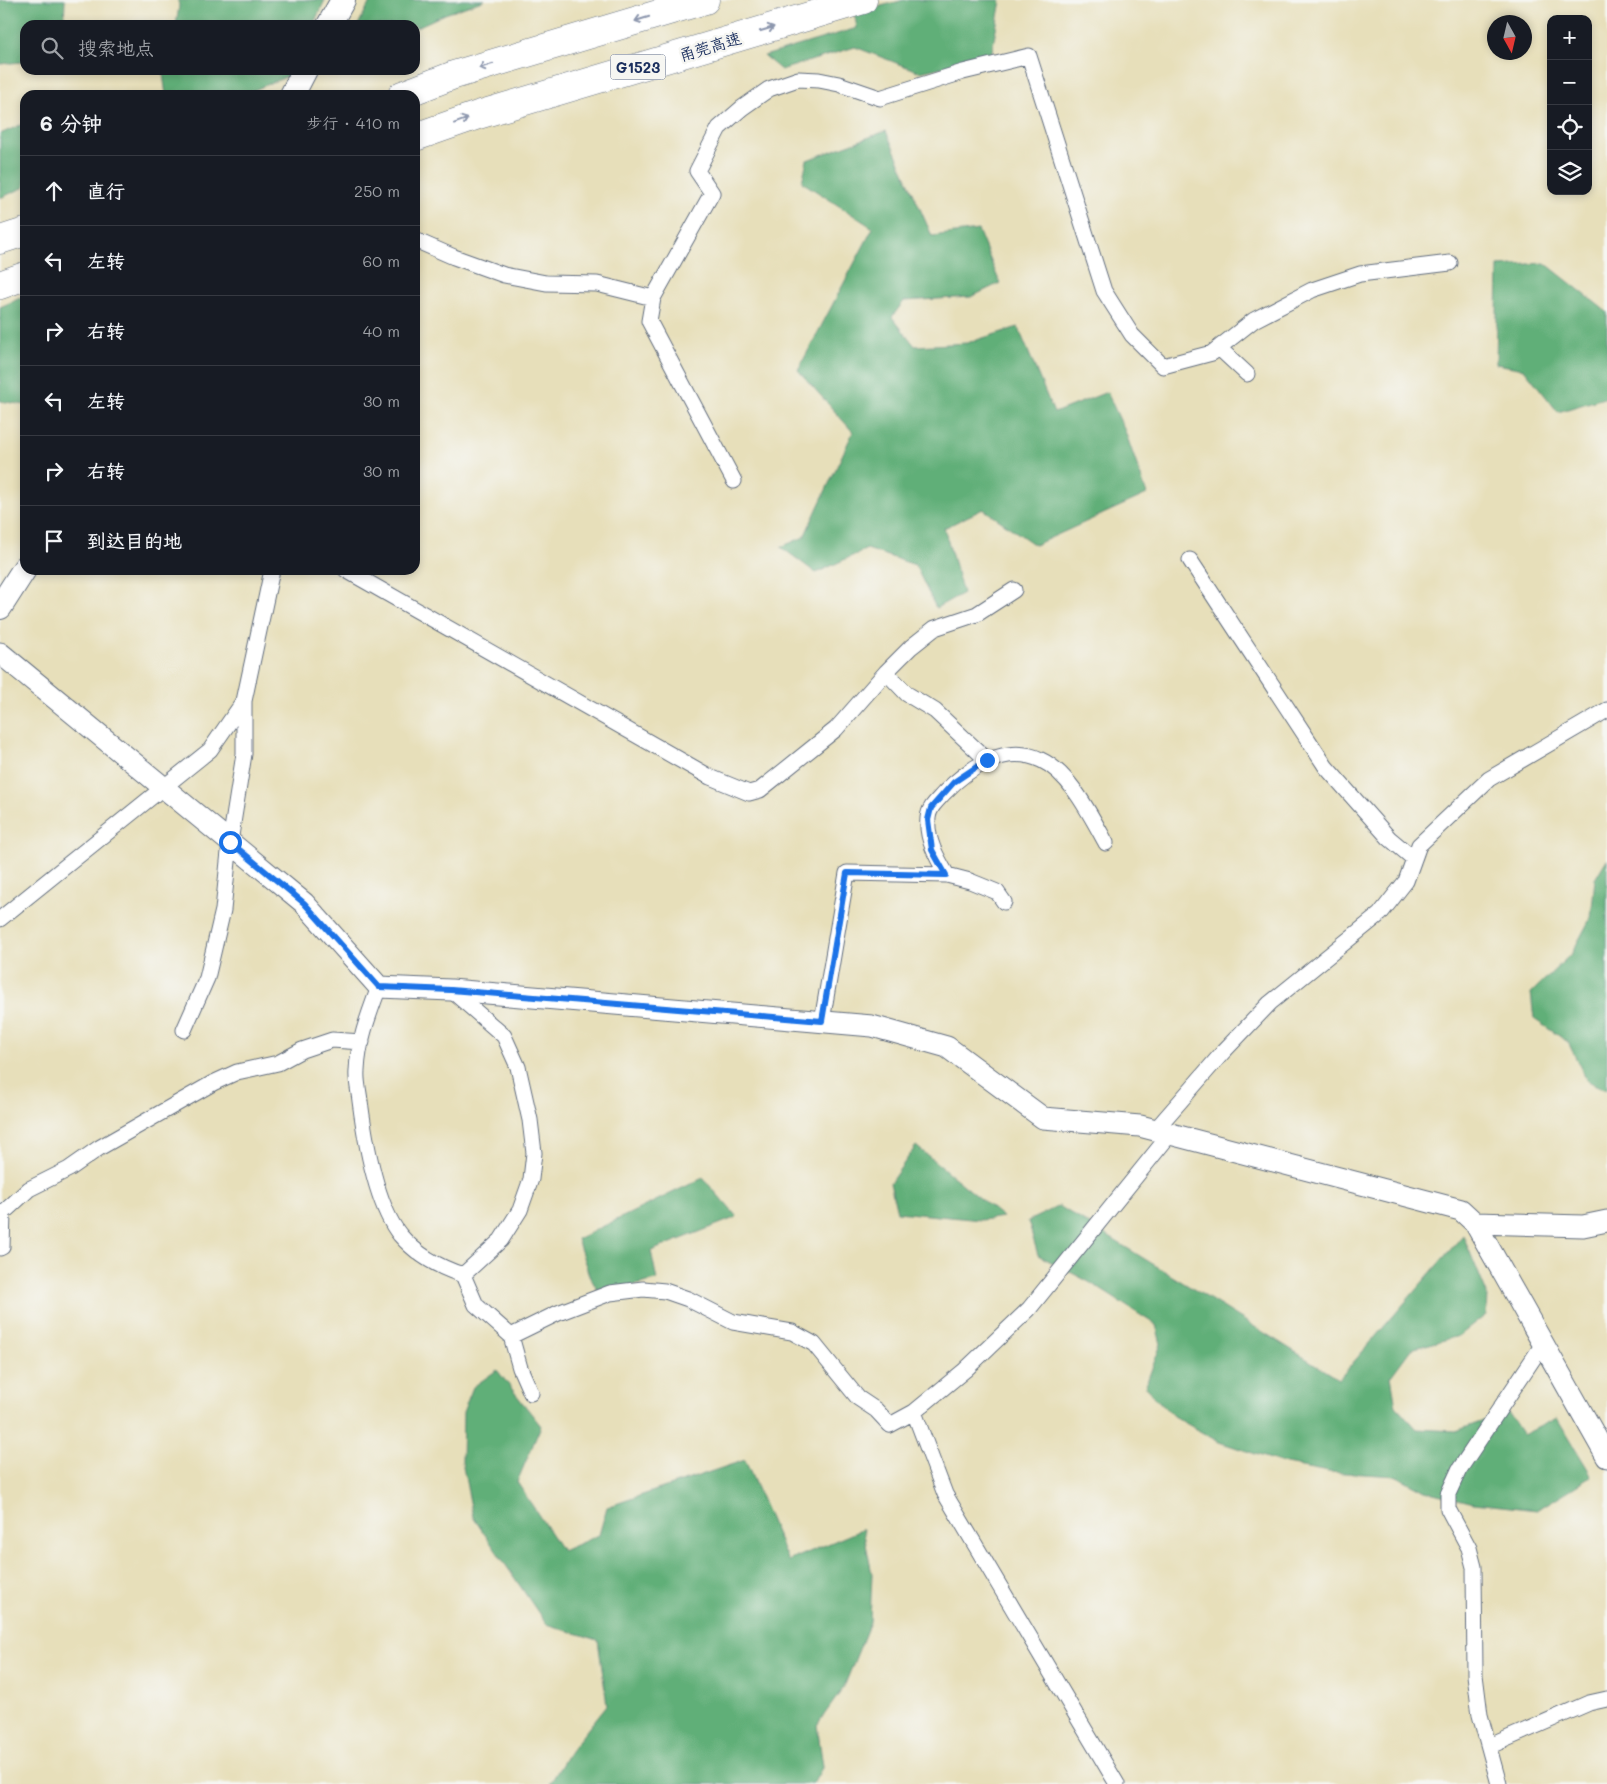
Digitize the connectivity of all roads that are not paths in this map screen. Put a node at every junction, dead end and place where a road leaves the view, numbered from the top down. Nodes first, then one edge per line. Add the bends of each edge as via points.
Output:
1 (343, 0) edge
2 (705, 0) edge
3 (863, 0) edge
4 (332, 20) edge
5 (302, 75) edge
6 (295, 90) edge
7 (415, 90) edge
8 (420, 135) edge
9 (20, 234) edge
10 (0, 240) edge
11 (420, 242) edge
12 (1450, 263) dead end
13 (20, 278) edge
14 (0, 285) edge
15 (653, 298) junction
16 (1219, 348) junction
17 (1248, 374) dead end
18 (734, 481) dead end
19 (1190, 560) dead end
20 (21, 575) edge
21 (271, 575) edge
22 (355, 575) edge
23 (1014, 590) dead end
24 (0, 607) edge
25 (0, 653) edge
26 (886, 672) junction
27 (244, 702) junction
28 (1607, 710) edge
29 (987, 760) junction
30 (162, 787) junction
31 (230, 842) junction
32 (1106, 843) dead end
33 (1414, 859) junction
34 (946, 875) junction
35 (1004, 902) dead end
36 (0, 919) edge
37 (379, 987) junction
38 (451, 990) junction
39 (822, 1021) junction
40 (184, 1030) dead end
41 (362, 1042) junction
42 (1164, 1131) junction
43 (1607, 1222) edge
44 (1476, 1223) junction
45 (0, 1248) edge
46 (463, 1275) junction
47 (511, 1336) junction
48 (1543, 1344) junction
49 (531, 1393) dead end
50 (914, 1412) junction
51 (1607, 1457) edge
52 (1607, 1699) edge
53 (1490, 1746) junction
54 (1118, 1784) edge
55 (1499, 1784) edge

1 - 4 main road
2 -> 7 highway via 454,75
8 -> 3 highway, 甬莞高速 / G1523
5 - 6 main road
9 - 10 highway
11 - 15 street via 504,275 546,283 597,284
12 - 16 street via 1360,274 1312,290 1254,320
13 - 14 highway
15 - 16 street via 712,193 698,171 719,128 769,89 798,79 819,80 880,98 963,72 1029,56 1104,291 1132,335 1163,366 1212,353
15 - 18 street via 649,321
16 - 17 street
19 - 33 street via 1326,767 1388,838
20 - 24 main road
21 - 27 street
22 - 26 street via 684,764 749,793 760,790 836,729
23 - 26 street via 977,614 935,628
25 - 30 street
26 - 29 street via 907,694 935,711
27 - 30 street via 210,750
27 - 31 street via 244,754
28 - 33 street via 1489,779 1419,845
29 - 32 street via 1025,754 1043,760 1067,780
29 - 34 street via 954,782 931,808 928,820 932,850
30 - 31 street
30 - 36 street
31 - 37 street via 304,903
31 - 40 street via 223,910 207,978
33 - 42 street via 1406,881 1380,914 1270,1003 1224,1052
34 - 35 street via 997,892
34 - 39 street via 847,873
37 - 38 street
37 - 41 street
38 - 39 street
38 - 46 street via 504,1036 518,1067 534,1153 531,1179 520,1210 501,1240
39 - 42 street via 872,1026 947,1047 1043,1118
41 - 45 street via 332,1040 302,1050 278,1063 237,1072 206,1087 99,1148 69,1169 29,1189 3,1213
41 - 46 street via 356,1072 364,1129 375,1179 387,1211 399,1234 423,1256 444,1269
42 - 44 street via 1461,1210
42 - 50 street via 1029,1308 966,1370
43 - 44 street via 1583,1226
44 - 48 street
46 - 47 street via 476,1305
47 - 49 street
47 - 50 street via 610,1293 643,1289 664,1291 688,1299 733,1322 792,1332 814,1344 858,1398 876,1410 890,1426
48 - 51 street
48 - 53 street via 1458,1470 1448,1494 1448,1509 1469,1548 1474,1567 1475,1675 1480,1715
50 - 54 street via 945,1494
52 - 53 street via 1589,1703
53 - 55 street

